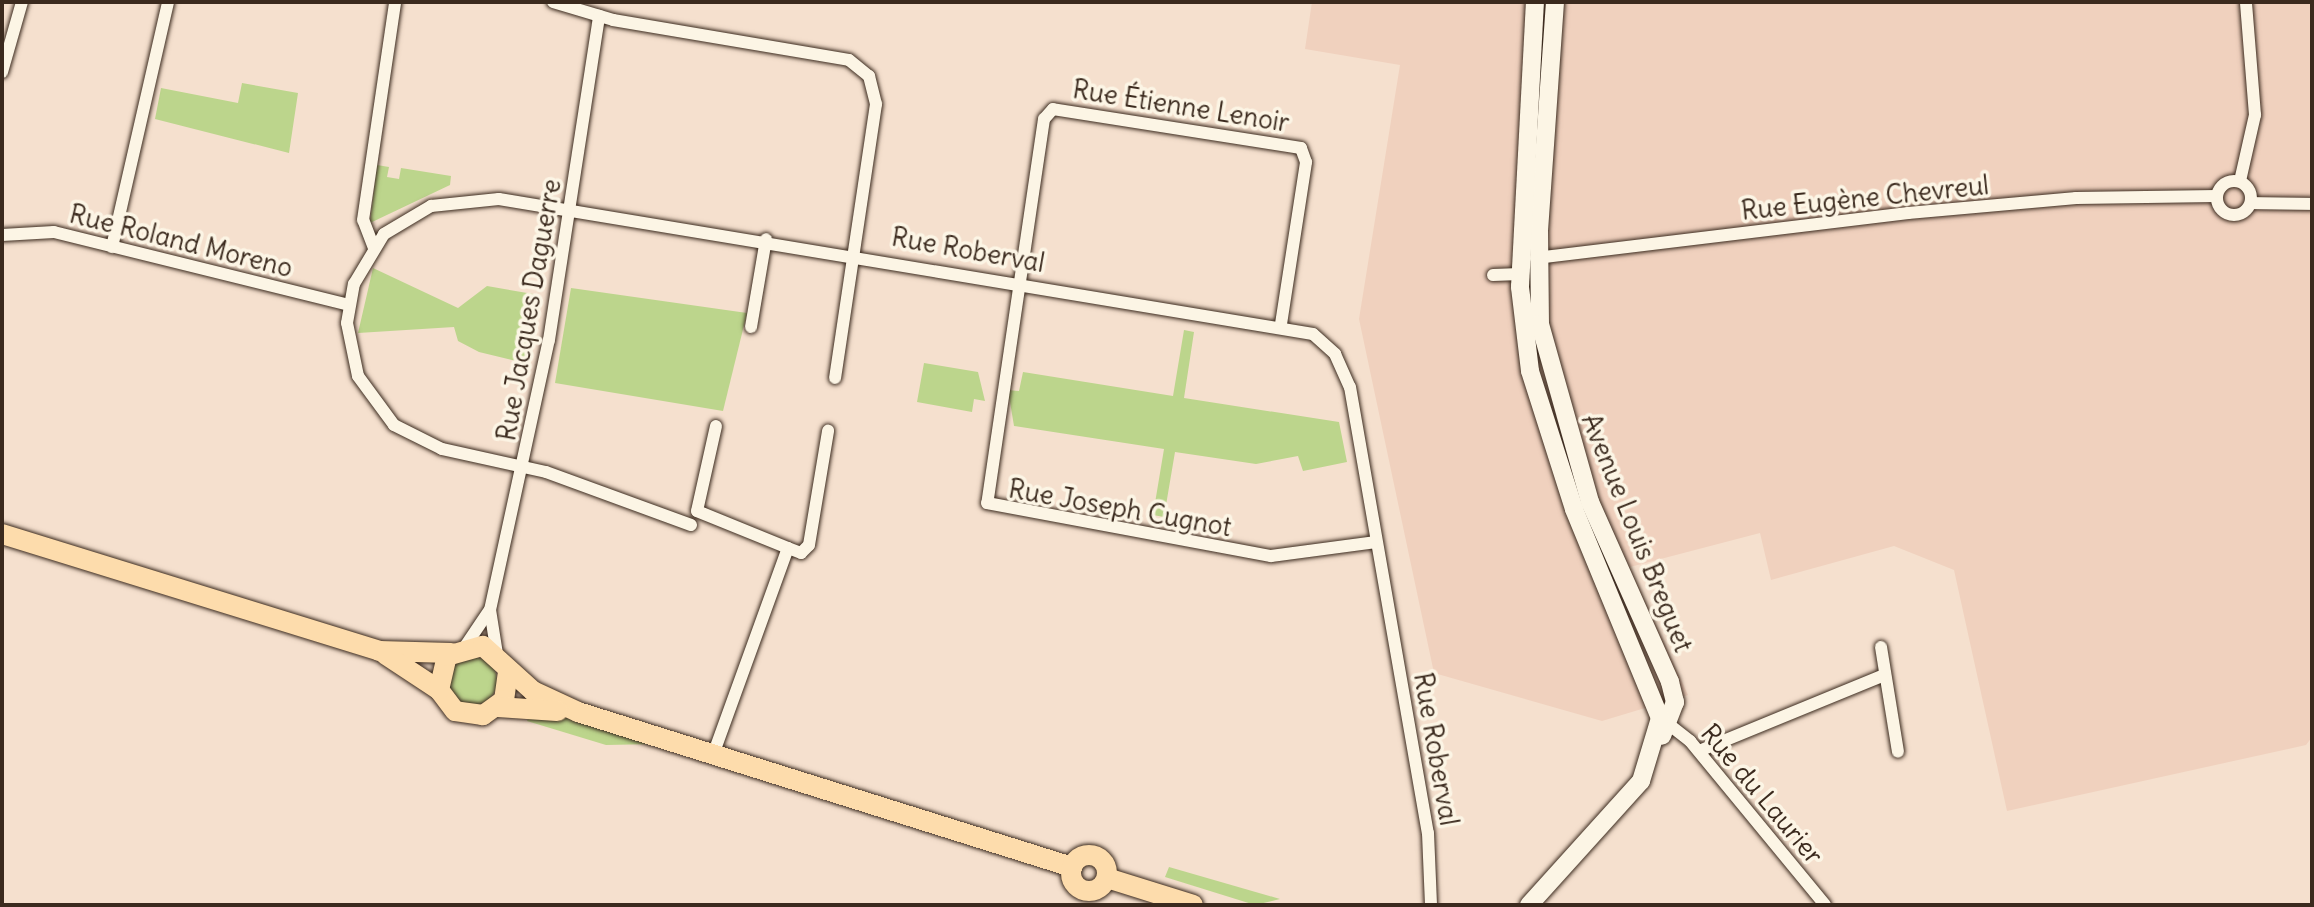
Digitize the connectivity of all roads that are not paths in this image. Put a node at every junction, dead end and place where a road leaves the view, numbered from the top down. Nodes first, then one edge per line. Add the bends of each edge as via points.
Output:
1 (22, 2) edge
2 (168, 2) edge
3 (395, 2) edge
4 (553, 2) edge
5 (1535, 2) edge
6 (1555, 2) edge
7 (2246, 2) edge
8 (599, 16) junction
9 (2, 72) edge
10 (2240, 181) junction
11 (2216, 196) junction
12 (2251, 203) junction
13 (2312, 204) edge
14 (571, 207) junction
15 (2, 235) edge
16 (766, 239) junction
17 (112, 247) junction
18 (374, 248) junction
19 (852, 252) junction
20 (1526, 264) junction
21 (1493, 275) dead end
22 (1018, 281) junction
23 (348, 305) junction
24 (1281, 324) junction
25 (751, 327) dead end
26 (835, 378) dead end
27 (716, 426) dead end
28 (828, 431) dead end
29 (522, 466) junction
30 (691, 525) dead end
31 (2, 534) edge
32 (1376, 542) junction
33 (788, 548) junction
34 (490, 610) junction
35 (1881, 647) dead end
36 (459, 649) junction
37 (379, 651) junction
38 (497, 654) junction
39 (508, 672) junction
40 (1882, 676) junction
41 (439, 690) junction
42 (497, 707) junction
43 (578, 712) junction
44 (1665, 720) junction
45 (1699, 751) junction
46 (1898, 752) dead end
47 (713, 755) junction
48 (1193, 905) edge
49 (1431, 905) edge
50 (1529, 905) edge
51 (1825, 905) edge

1 - 9 street
2 - 17 street
3 - 18 street via 363,220
4 - 8 street
5 - 20 street, Avenue Louis Breguet
6 - 20 street, Avenue Louis Breguet
7 - 10 street via 2255,115
8 - 14 street, Rue Jacques Daguerre
8 - 19 street via 859,65 875,88 876,104
10 - 11 street via 2224,183
10 - 12 street
11 - 12 street via 2230,215
11 - 20 street, Rue Eugène Chevreul via 2076,198 1908,213
12 - 13 street
14 - 16 street, Rue Roberval
14 - 18 street, Rue Roberval via 448,201 400,221
14 - 29 street, Rue Jacques Daguerre
15 - 17 street, Rue Roland Moreno via 45,230
16 - 19 street, Rue Roberval
16 - 25 street
17 - 23 street, Rue Roland Moreno
18 - 23 street, Rue Roberval
19 - 22 street, Rue Roberval
19 - 26 street
20 - 21 street, Rue Eugène Chevreul
20 - 44 street, Avenue Louis Breguet via 1543,418
22 - 24 street, Rue Roberval
22 - 24 street, Rue Étienne Lenoir via 1044,119 1053,109 1264,139 1301,148 1306,162
22 - 32 street, Rue Joseph Cugnot via 985,489 991,508 1271,556
23 - 29 street via 358,376 394,425 442,449
24 - 32 street, Rue Roberval via 1313,334 1344,368
27 - 33 street via 697,511
28 - 33 street via 809,545 801,553
29 - 30 street
29 - 34 street, Rue Jacques Daguerre
31 - 37 main road
32 - 49 street, Rue Roberval via 1428,833
33 - 47 street
34 - 36 street
34 - 38 street
35 - 40 street
36 - 37 main road
36 - 38 main road
36 - 41 main road via 440,669
37 - 41 main road
38 - 39 main road
39 - 42 main road
39 - 43 main road
40 - 45 street
40 - 46 street via 1900,732
41 - 42 main road via 463,714
42 - 43 main road
43 - 47 main road
44 - 45 street, Rue du Laurier
44 - 50 street via 1657,746 1626,801
45 - 51 street, Rue du Laurier
47 - 48 main road via 1072,867 1096,857 1107,878

